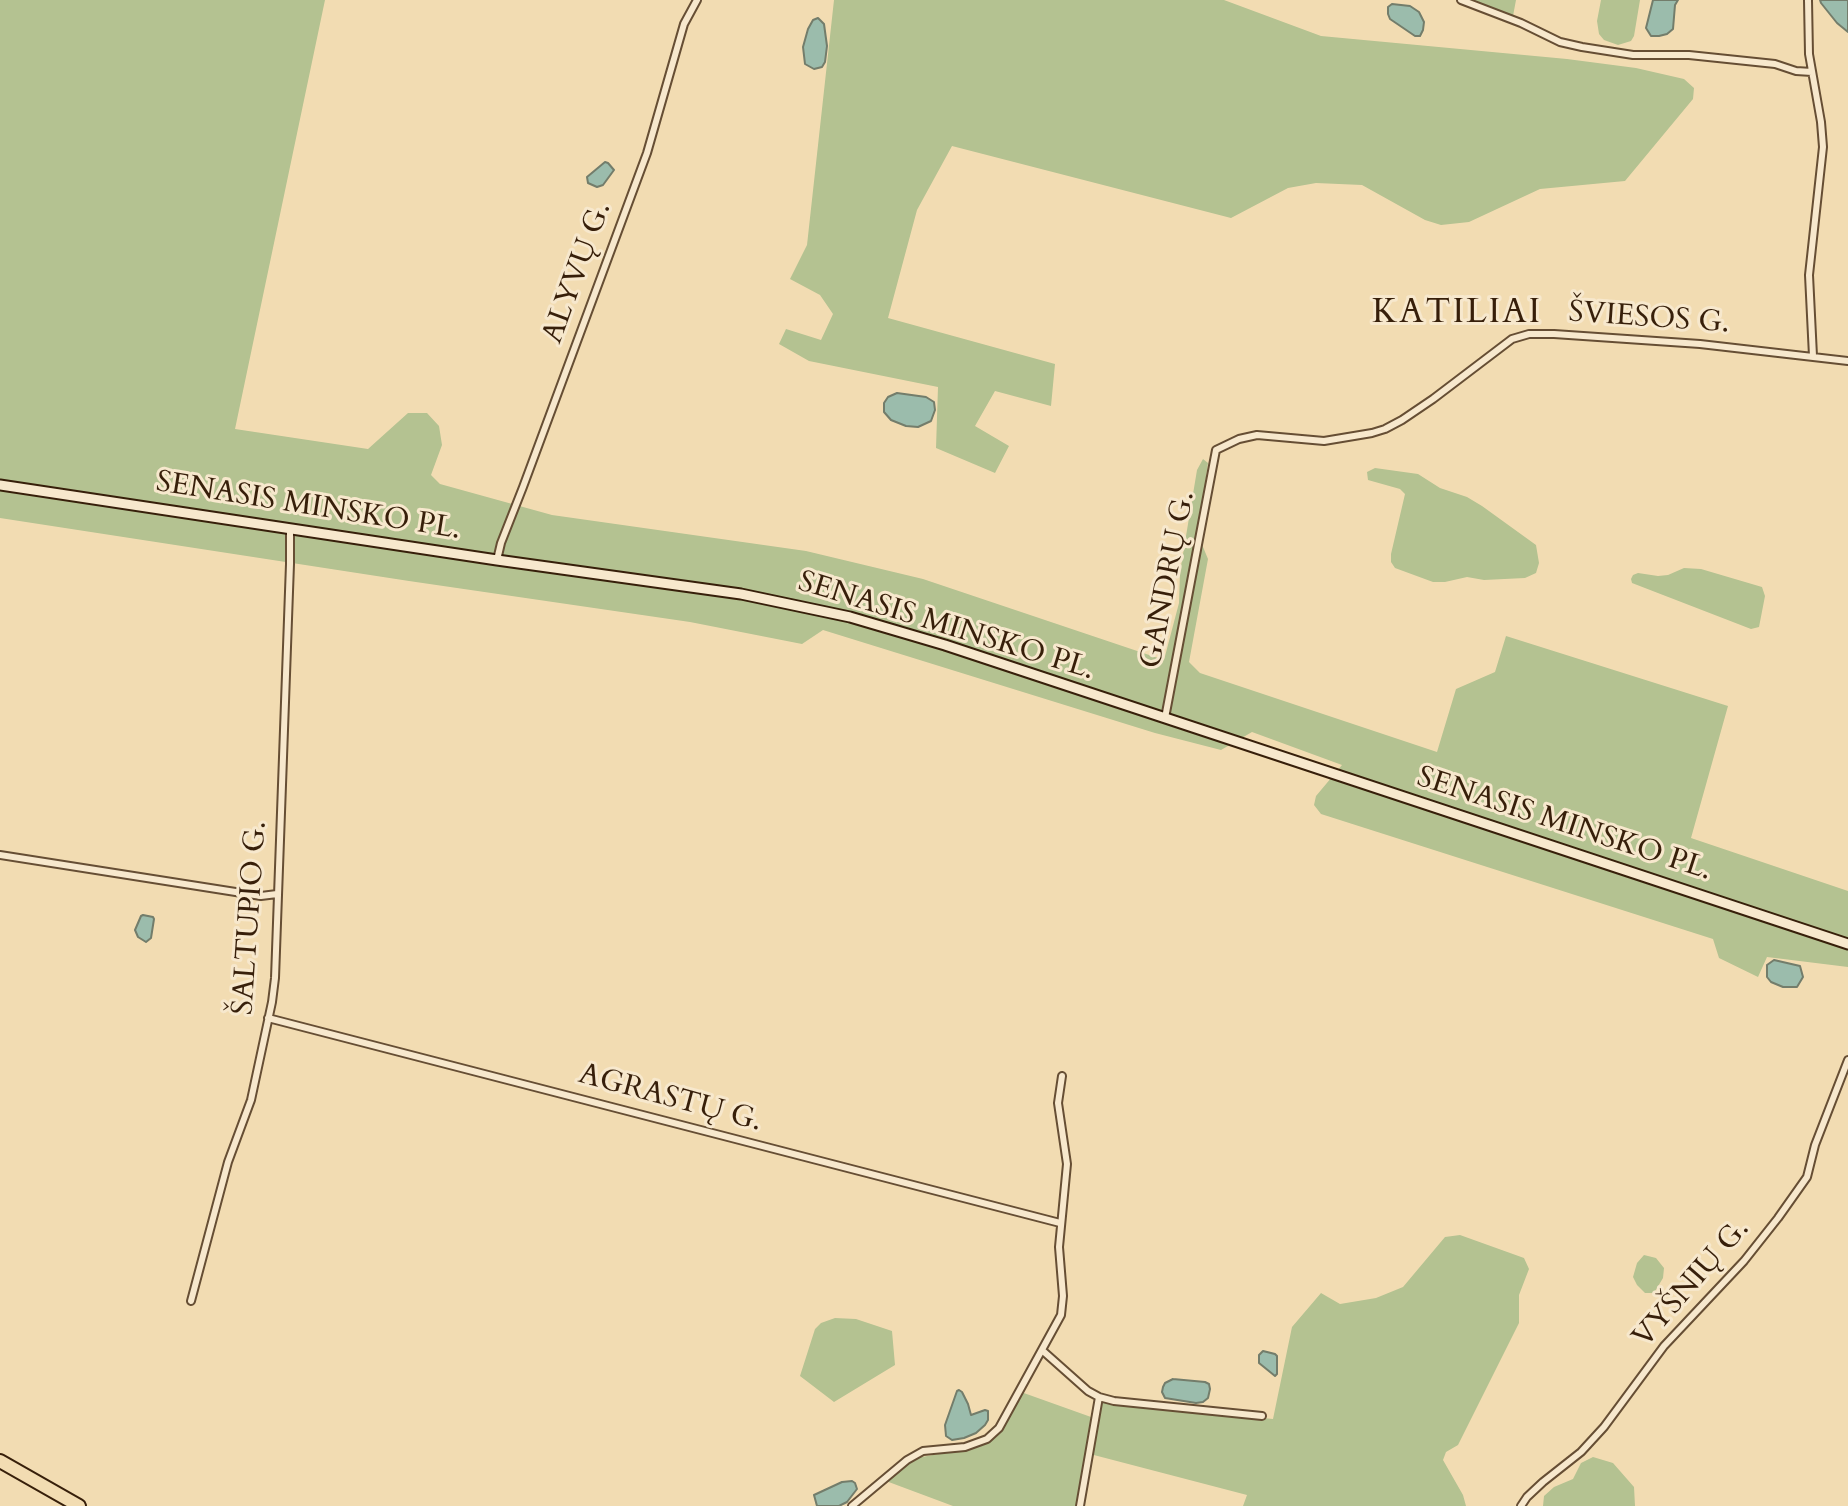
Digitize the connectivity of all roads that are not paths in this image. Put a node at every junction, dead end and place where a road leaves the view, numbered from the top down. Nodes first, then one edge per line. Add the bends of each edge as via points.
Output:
1 (697, 0) edge
2 (1461, 0) edge
3 (1808, 0) edge
4 (1812, 72) junction
5 (1813, 356) junction
6 (1848, 361) edge
7 (1216, 450) joint
8 (0, 485) edge
9 (290, 528) junction
10 (497, 560) junction
11 (1165, 719) junction
12 (0, 855) edge
13 (277, 894) junction
14 (1848, 944) edge
15 (268, 1018) junction
16 (1848, 1060) edge
17 (1062, 1076) dead end
18 (1060, 1223) junction
19 (191, 1301) dead end
20 (1043, 1351) junction
21 (1099, 1397) junction
22 (1262, 1416) dead end
23 (0, 1461) edge
24 (79, 1506) edge
25 (852, 1506) edge
26 (1080, 1506) edge
27 (1521, 1506) edge

1 - 10 street, ALYVŲ G. via 684,24 647,153
2 - 4 street via 1582,47
3 - 4 street
4 - 5 street via 1823,147 1809,275
5 - 6 street, ŠVIESOS G.
5 - 7 street, ŠVIESOS G. via 1529,334 1512,339 1385,429 1324,441 1257,435
7 - 11 street, GANDRŲ G.
8 - 9 main road, SENASIS MINSKO PL.
9 - 10 main road, SENASIS MINSKO PL.
9 - 13 street, ŠALTUPIO G.
10 - 11 main road, SENASIS MINSKO PL. via 741,594 837,614
11 - 14 main road, SENASIS MINSKO PL.
12 - 13 street via 261,896
13 - 15 street, ŠALTUPIO G. via 275,978
15 - 18 street, AGRASTŲ G.
15 - 19 street, ŠALTUPIO G. via 251,1100 228,1162
16 - 27 street, VYŠNIŲ G. via 1807,1177 1778,1218 1664,1346 1604,1427
17 - 18 street via 1058,1103 1067,1164
18 - 20 street via 1061,1315
20 - 21 street
20 - 25 street via 999,1428 987,1439 923,1451
21 - 22 street
21 - 26 street
23 - 24 highway

